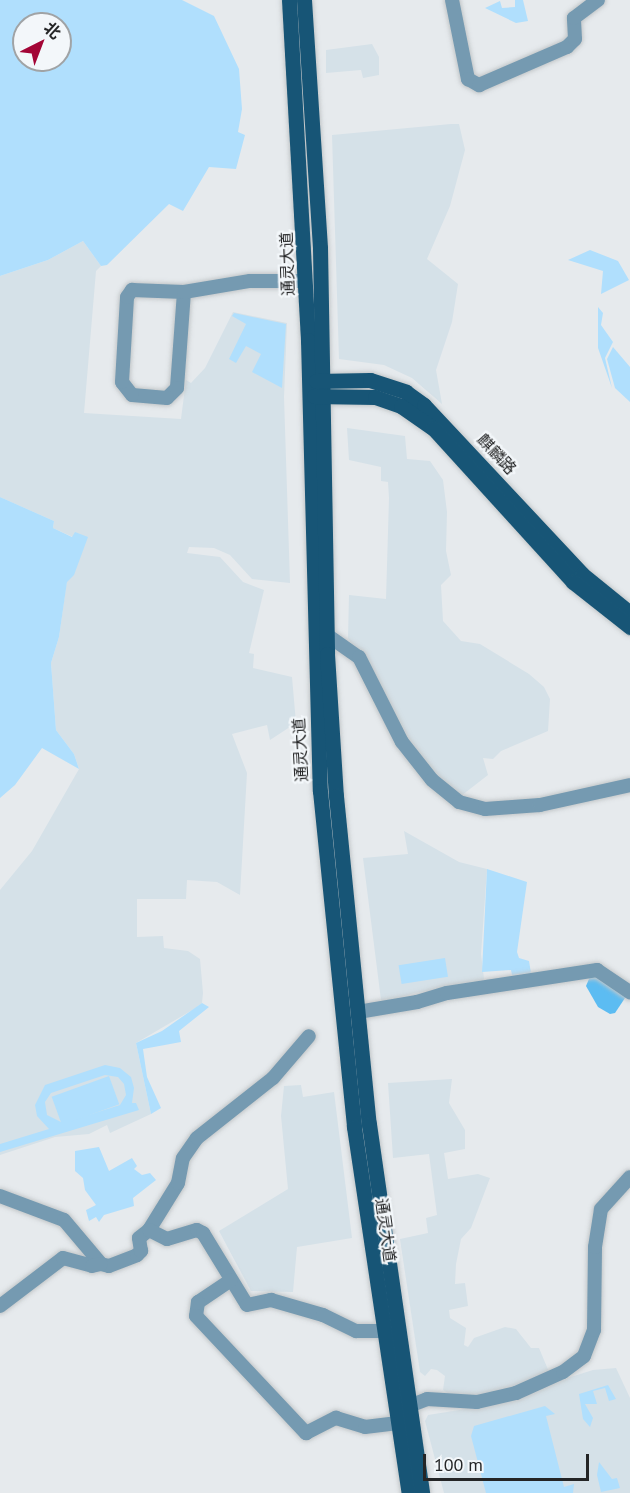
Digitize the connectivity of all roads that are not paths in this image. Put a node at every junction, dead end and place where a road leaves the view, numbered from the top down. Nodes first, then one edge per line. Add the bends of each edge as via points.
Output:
1 (289, 0) edge
2 (304, 0) edge
3 (452, 0) edge
4 (598, 0) edge
5 (305, 281) junction
6 (184, 292) junction
7 (316, 389) junction
8 (630, 613) edge
9 (630, 627) edge
10 (327, 635) junction
11 (630, 785) edge
12 (630, 992) edge
13 (358, 1012) junction
14 (309, 1036) dead end
15 (630, 1177) edge
16 (0, 1196) edge
17 (149, 1230) junction
18 (101, 1264) junction
19 (231, 1280) junction
20 (0, 1306) edge
21 (383, 1331) junction
22 (409, 1406) junction
23 (398, 1423) junction
24 (408, 1493) edge
25 (422, 1493) edge

1 - 5 main road, 通灵大道
2 - 7 main road, 通灵大道
3 - 4 street via 468,79 479,85 567,47 575,39 574,18
5 - 6 street via 250,281
5 - 7 main road, 通灵大道
6 - 6 street via 177,388 167,398 128,393 123,382 129,292
7 - 8 main road, 麒麟路 via 370,380 406,392 424,405 582,574
7 - 9 main road, 麒麟路 via 375,397 401,406 433,428 573,582
7 - 10 main road, 通灵大道
7 - 21 main road, 通灵大道 via 320,791 354,1126
10 - 11 street via 359,657 402,741 432,780 459,802 485,809 540,805
10 - 13 main road, 通灵大道 via 340,854
12 - 13 street via 597,970 447,993
13 - 22 main road, 通灵大道 via 369,1124
14 - 17 street via 273,1078 197,1138 181,1162 181,1177
15 - 22 street via 601,1209 595,1247 594,1330 584,1356 563,1372 516,1394 477,1402 427,1399
16 - 18 street via 64,1220
17 - 18 street via 139,1238 139,1253 109,1266
17 - 19 street via 167,1239 200,1231
18 - 20 street via 92,1266 63,1258
19 - 21 street via 247,1305 271,1300 323,1315 361,1332
19 - 23 street via 198,1302 196,1316 306,1433 336,1418 374,1428
21 - 23 main road, 通灵大道
22 - 25 main road, 通灵大道
23 - 24 main road, 通灵大道

